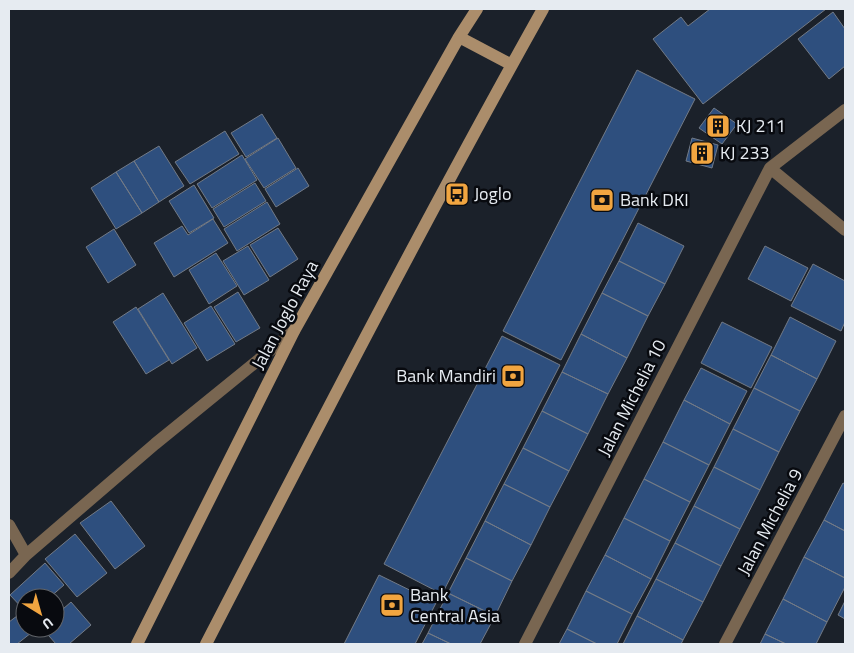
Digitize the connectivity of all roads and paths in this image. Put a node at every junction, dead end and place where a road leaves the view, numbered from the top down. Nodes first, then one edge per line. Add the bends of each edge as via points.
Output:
1 (477, 9) edge
2 (543, 9) edge
3 (459, 37) junction
4 (512, 65) junction
5 (845, 110) edge
6 (770, 168) junction
7 (845, 230) edge
8 (294, 331) junction
9 (845, 416) edge
10 (9, 525) edge
11 (26, 555) junction
12 (9, 573) edge
13 (137, 644) edge
14 (206, 644) edge
15 (525, 644) edge
16 (725, 644) edge

1 - 3 main road, Jalan Joglo Raya
2 - 4 main road
3 - 4 main road
3 - 8 main road, Jalan Joglo Raya
4 - 14 main road
5 - 6 street
6 - 7 street
6 - 15 street, Jalan Michelia 10
8 - 11 street
8 - 13 main road, Jalan Joglo Raya
9 - 16 street, Jalan Michelia 9
10 - 11 street
11 - 12 street

